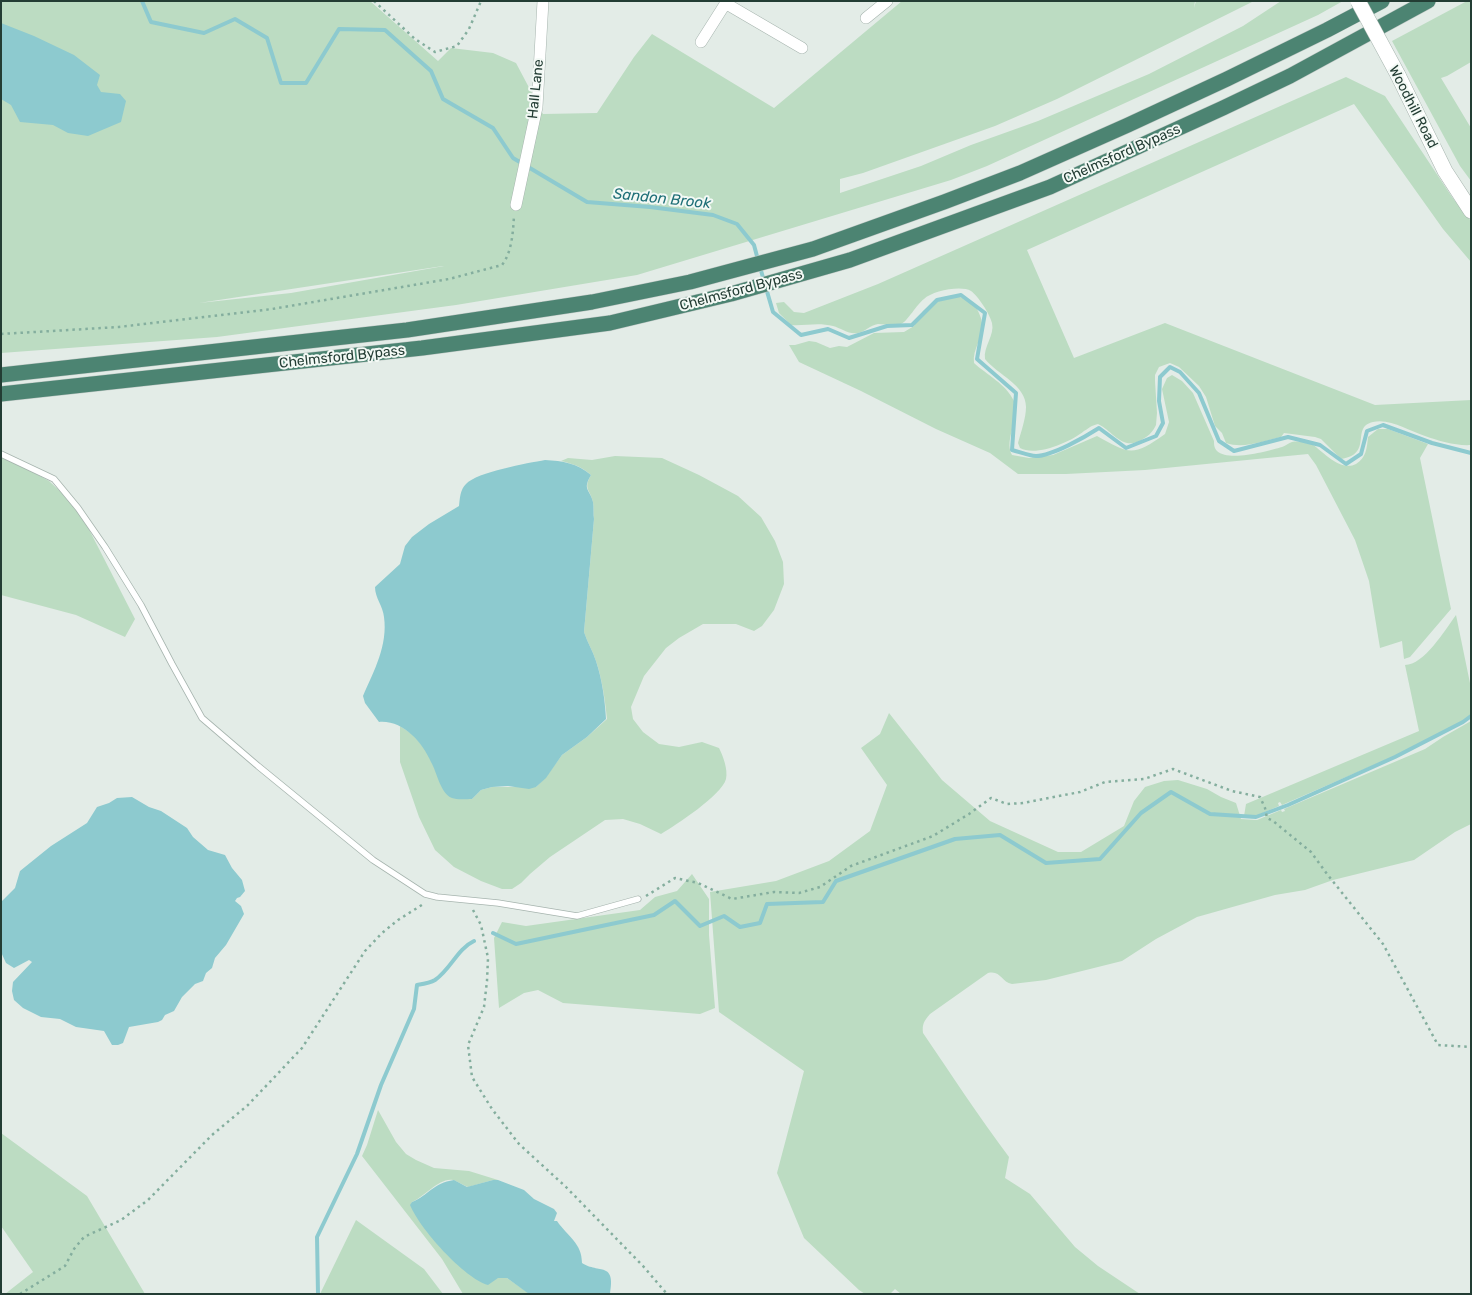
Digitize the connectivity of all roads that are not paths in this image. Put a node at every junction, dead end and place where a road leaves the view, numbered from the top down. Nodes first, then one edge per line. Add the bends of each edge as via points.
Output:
1 (543, 1) edge
2 (1358, 1) edge
3 (1382, 1) edge
4 (1428, 1) edge
5 (726, 2) edge
6 (885, 2) edge
7 (866, 18) dead end
8 (701, 42) dead end
9 (802, 48) dead end
10 (516, 204) road end
11 (1471, 211) edge
12 (1, 375) edge
13 (1, 394) edge
14 (1, 454) edge
15 (638, 899) road end

1 - 10 street, Hall Lane via 537,107
2 - 11 street, Woodhill Road, bridge via 1445,171
3 - 12 highway, Chelmsford Bypass via 1209,87 1029,169 813,248 690,282 592,302 407,330
4 - 13 highway, Chelmsford Bypass via 1290,76 1050,186 850,260 731,294 610,323 432,347
5 - 8 street
5 - 9 street
6 - 7 street
14 - 15 lane via 54,479 78,508 141,605 202,718 373,860 425,894 437,896 577,916

